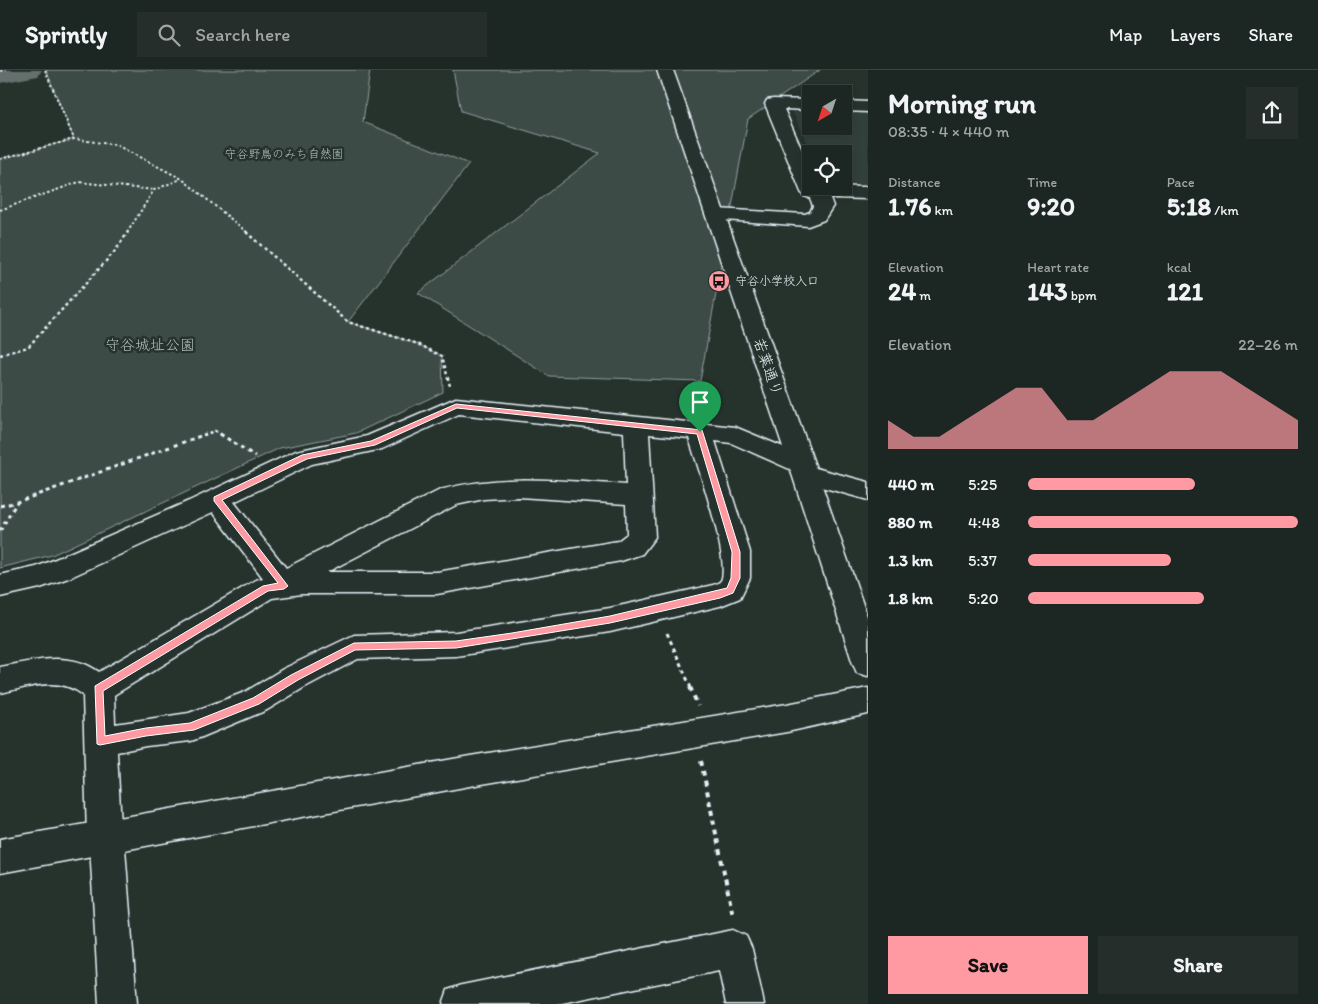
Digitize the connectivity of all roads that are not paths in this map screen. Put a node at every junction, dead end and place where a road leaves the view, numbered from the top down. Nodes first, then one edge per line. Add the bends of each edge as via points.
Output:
1 (665, 70) edge
2 (802, 105) edge
3 (852, 106) edge
4 (868, 107) edge
5 (802, 171) edge
6 (852, 193) edge
7 (868, 193) edge
8 (819, 195) edge
9 (716, 215) junction
10 (636, 425) junction
11 (700, 432) junction
12 (803, 469) junction
13 (868, 491) edge
14 (639, 495) junction
15 (217, 499) junction
16 (283, 584) junction
17 (0, 586) edge
18 (868, 664) edge
19 (0, 680) edge
20 (98, 689) junction
21 (868, 701) edge
22 (100, 741) junction
23 (106, 836) junction
24 (0, 856) edge
25 (118, 1004) edge
26 (462, 1004) edge
27 (745, 1004) edge

1 - 9 street, 若葉通り
2 - 5 street via 773,104
3 - 4 street
6 - 7 street
8 - 9 street via 824,206 817,216 808,220
9 - 12 street, 若葉通り
10 - 11 street
10 - 14 street
10 - 15 street via 456,406 373,443 318,453
11 - 12 street via 735,435
11 - 22 street via 736,552 736,578 730,590 610,620 456,644 354,647 256,701 191,728
12 - 13 street
12 - 18 street, 若葉通り
14 - 16 street via 519,488 449,497
14 - 16 street via 641,537 632,547 621,551 436,583
15 - 16 street
15 - 17 street via 61,569
16 - 20 street via 266,588
19 - 20 street via 53,670 80,675
20 - 22 street
21 - 23 street via 787,718
22 - 23 street
23 - 24 street
23 - 25 street
26 - 27 street via 733,949

